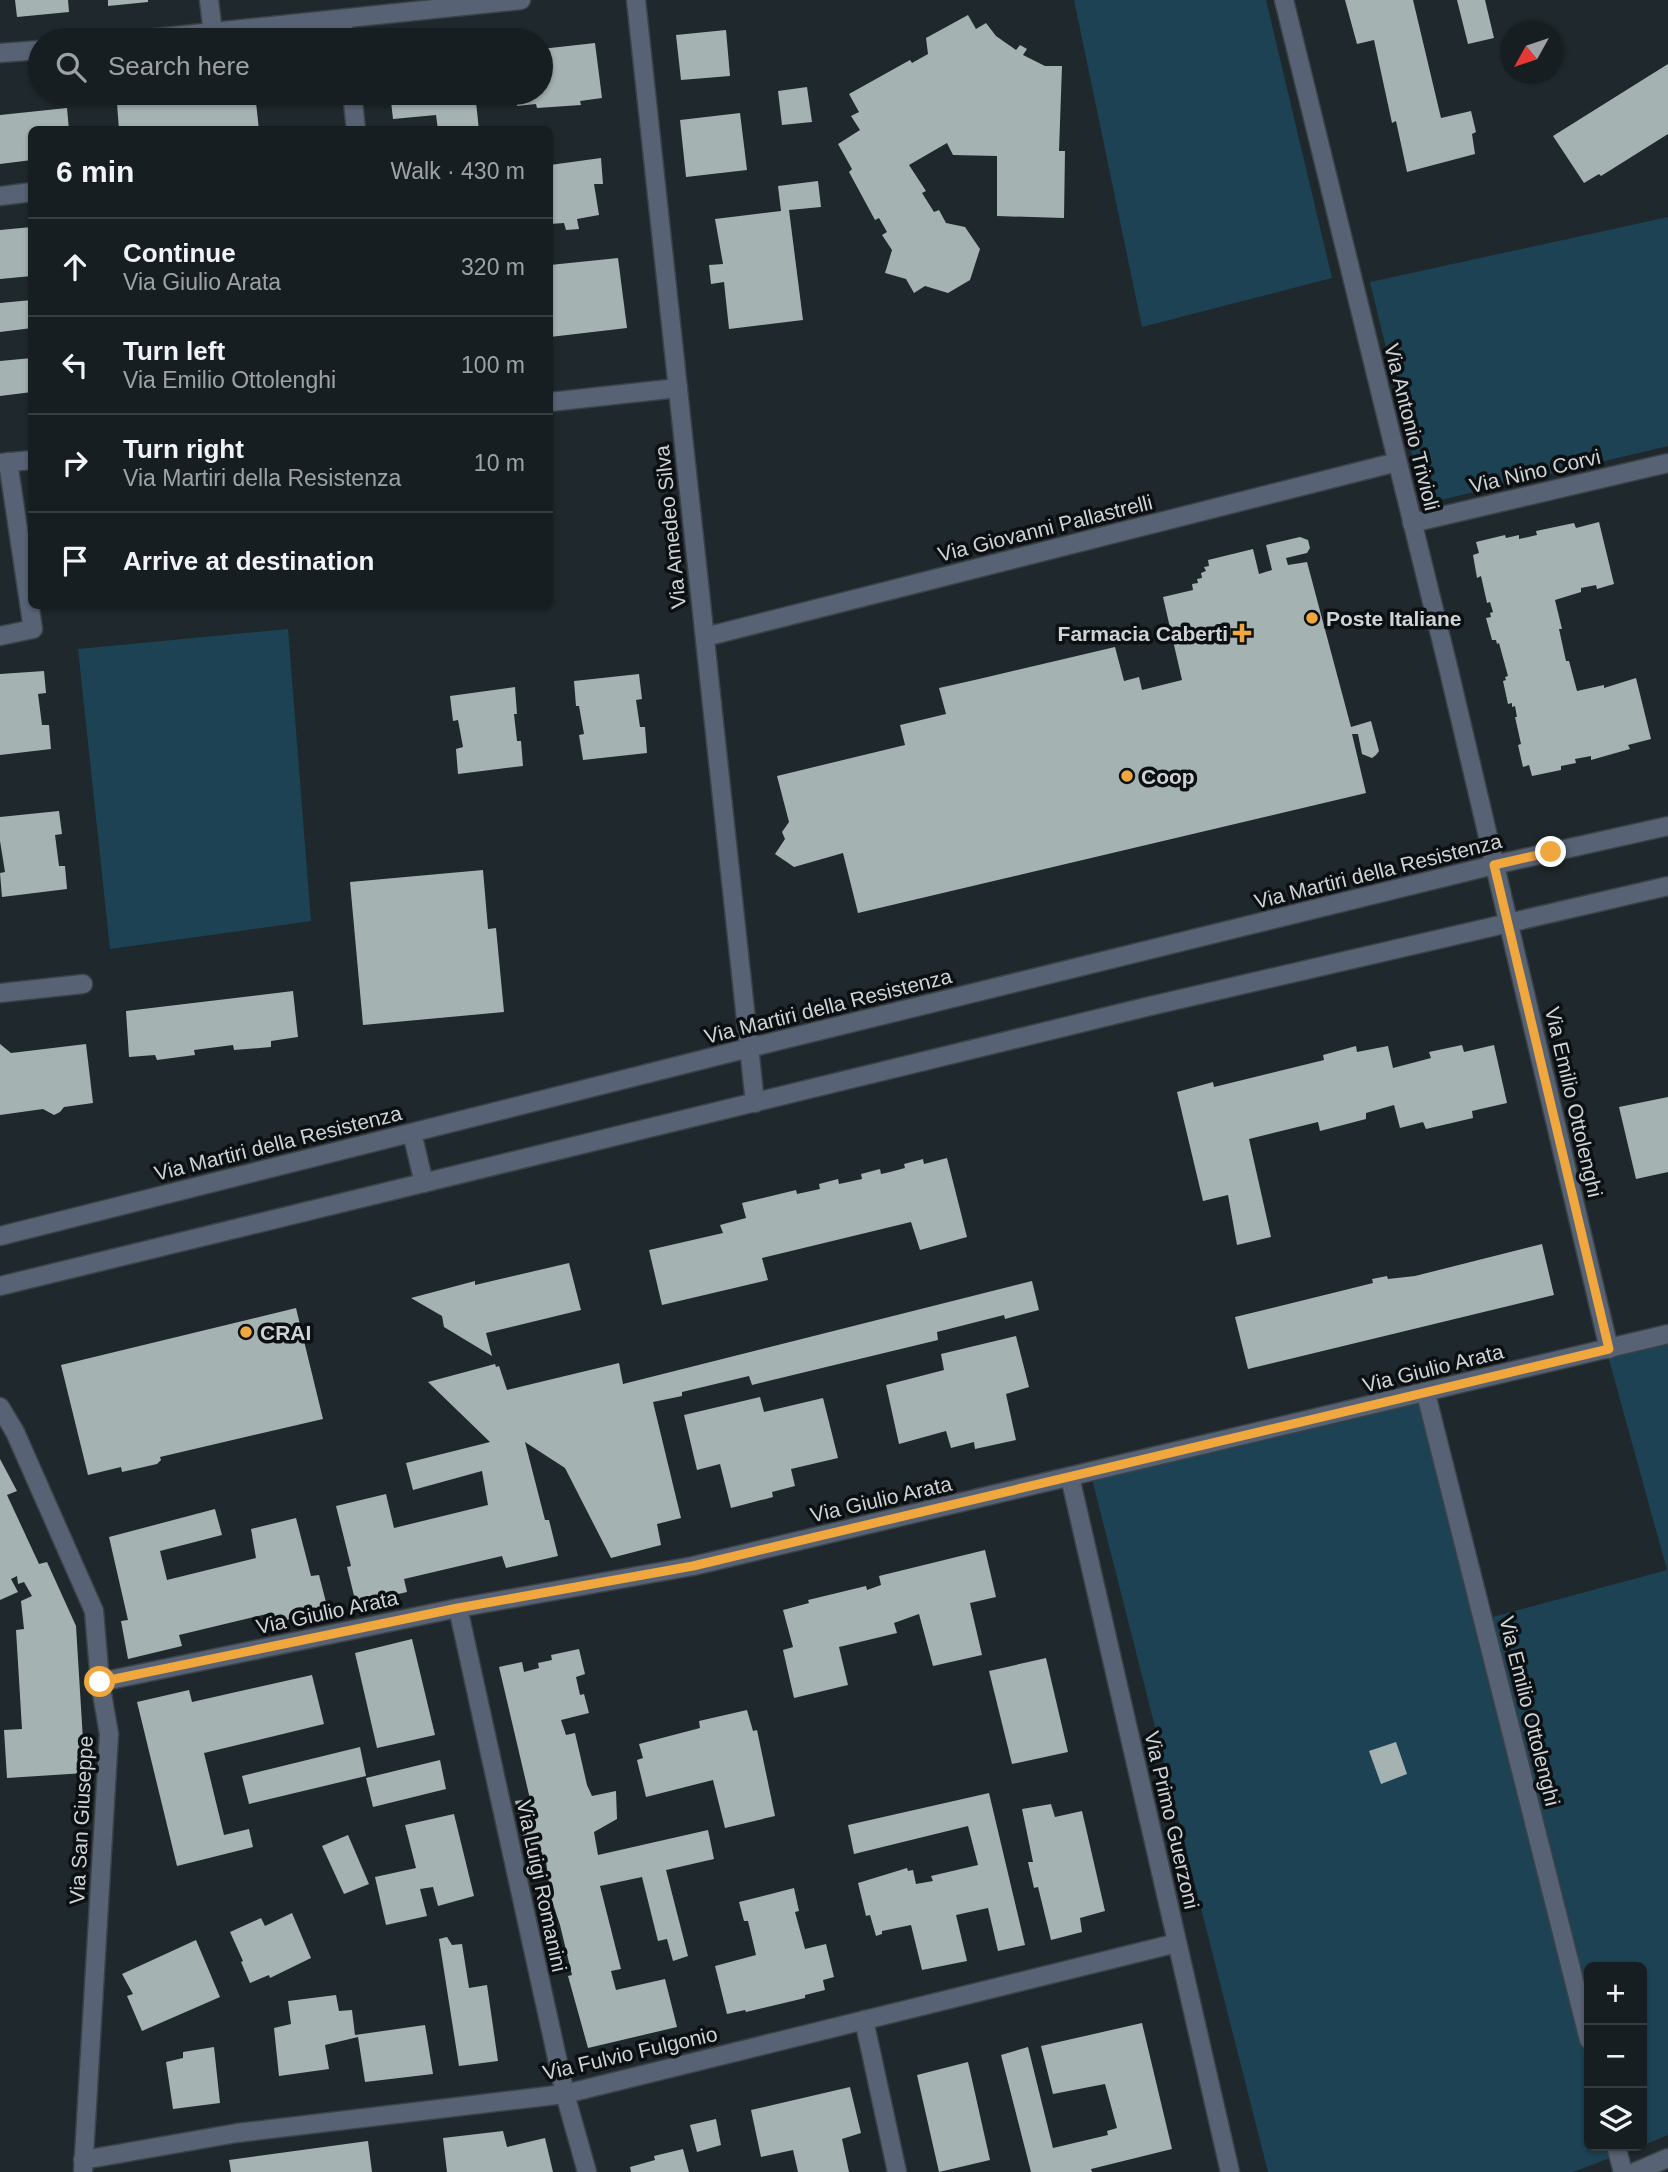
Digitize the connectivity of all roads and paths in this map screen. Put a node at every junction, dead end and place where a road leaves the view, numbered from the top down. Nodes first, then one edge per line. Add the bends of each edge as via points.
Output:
1 (209, 0) edge
2 (521, 0) edge
3 (636, 0) edge
4 (1284, 0) edge
5 (489, 2) edge
6 (342, 20) junction
7 (212, 28) edge
8 (263, 28) edge
9 (343, 28) edge
10 (28, 51) edge
11 (0, 54) edge
12 (353, 105) edge
13 (356, 126) edge
14 (28, 192) edge
15 (0, 196) edge
16 (678, 388) junction
17 (553, 402) edge
18 (28, 460) edge
19 (1397, 462) junction
20 (4, 463) edge
21 (1668, 463) edge
22 (1412, 523) junction
23 (28, 600) edge
24 (30, 609) edge
25 (0, 636) edge
26 (705, 637) junction
27 (1668, 827) edge
28 (1494, 865) junction
29 (1668, 886) edge
30 (1508, 922) junction
31 (83, 984) dead end
32 (0, 993) edge
33 (749, 1048) junction
34 (755, 1103) junction
35 (412, 1133) junction
36 (424, 1183) junction
37 (0, 1236) edge
38 (0, 1286) edge
39 (1668, 1334) edge
40 (1609, 1349) junction
41 (1426, 1394) junction
42 (0, 1407) edge
43 (1070, 1478) junction
44 (458, 1608) junction
45 (100, 1682) junction
46 (1177, 1943) junction
47 (863, 2020) junction
48 (1585, 2025) edge
49 (565, 2094) junction
50 (1617, 2151) edge
51 (1668, 2158) edge
52 (83, 2166) edge
53 (587, 2172) edge
54 (897, 2172) edge
55 (1230, 2172) edge
56 (1623, 2172) edge
57 (1635, 2172) edge

1 - 7 street
2 - 5 street
3 - 16 street, Via Amedeo Silva
4 - 19 street, Via Antonio Trivioli
5 - 6 street
6 - 8 street
6 - 9 street
10 - 11 street
12 - 13 street
14 - 15 street
16 - 17 street
16 - 26 street, Via Amedeo Silva
18 - 20 street
19 - 22 street, Via Antonio Trivioli
19 - 26 street, Via Giovanni Pallastrelli
20 - 23 street
21 - 22 street, Via Nino Corvi
22 - 28 street, Via Antonio Trivioli
24 - 25 street via 33,629
26 - 33 street, Via Amedeo Silva
27 - 28 street, Via Martiri della Resistenza
28 - 30 street, Via Emilio Ottolenghi
28 - 33 street, Via Martiri della Resistenza
29 - 30 street
30 - 34 street
30 - 40 street, Via Emilio Ottolenghi
31 - 32 street
33 - 34 street, Via Amedeo Silva
33 - 35 street, Via Martiri della Resistenza
34 - 36 street
35 - 36 street
35 - 37 street, Via Martiri della Resistenza
36 - 38 street
39 - 40 street, Via Giulio Arata
40 - 41 street, Via Giulio Arata
41 - 43 street, Via Giulio Arata
41 - 48 street, Via Emilio Ottolenghi
42 - 45 street, Via San Giuseppe via 94,1611
43 - 44 street, Via Giulio Arata via 693,1566
43 - 46 street, Via Primo Guerzoni
44 - 45 street, Via Giulio Arata
44 - 49 street, Via Luigi Romanini
45 - 52 street, Via San Giuseppe via 109,1734
46 - 47 street, Via Fulvio Fulgonio
46 - 55 street, Via Primo Guerzoni
47 - 49 street, Via Fulvio Fulgonio
47 - 54 street
49 - 52 street, Via Fulvio Fulgonio via 237,2133
49 - 53 street, Via Luigi Romanini
50 - 56 street
51 - 57 street

